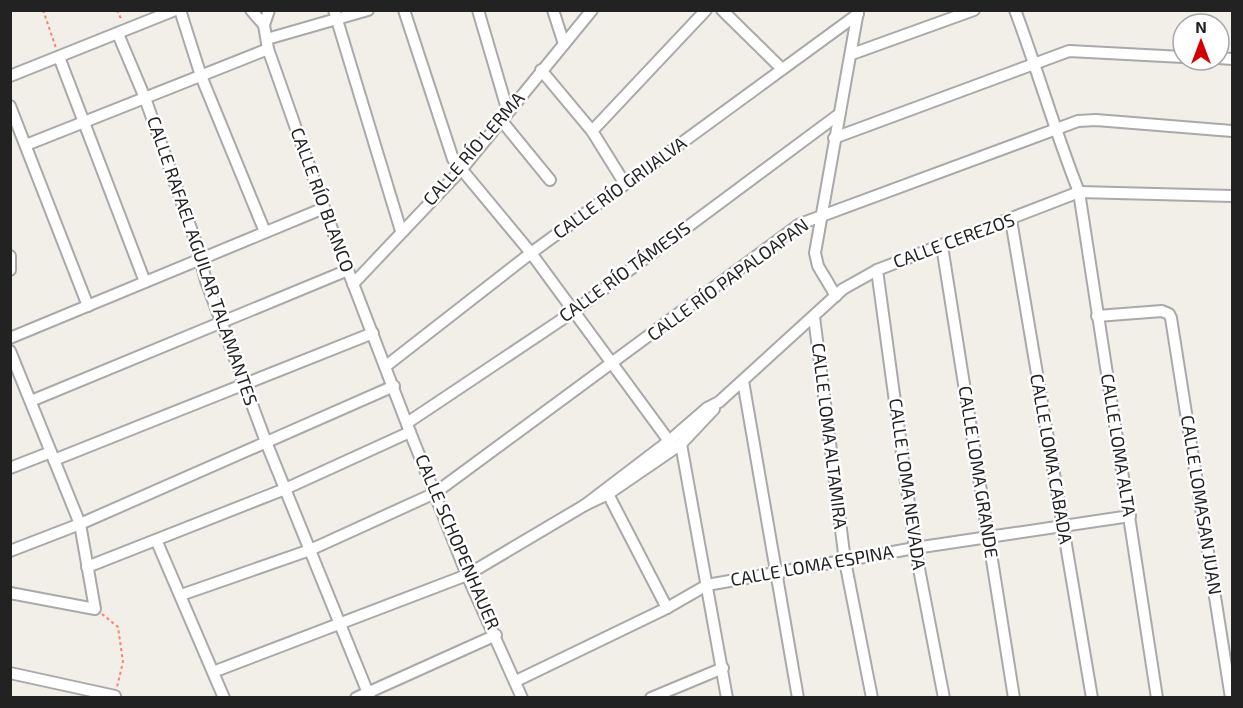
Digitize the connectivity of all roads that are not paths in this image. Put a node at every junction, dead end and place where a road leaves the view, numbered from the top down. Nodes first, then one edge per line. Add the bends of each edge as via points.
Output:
1 (178, 10) edge
2 (250, 10) edge
3 (269, 10) edge
4 (368, 10) edge
5 (404, 10) edge
6 (478, 10) edge
7 (553, 10) edge
8 (592, 10) edge
9 (706, 10) edge
10 (722, 10) edge
11 (974, 10) edge
12 (1015, 10) edge
13 (858, 12) edge
14 (335, 15) edge
15 (264, 25) junction
16 (118, 34) junction
17 (268, 44) junction
18 (564, 44) junction
19 (852, 54) junction
20 (1171, 56) edge
21 (59, 57) junction
22 (1035, 64) junction
23 (782, 69) junction
24 (541, 70) junction
25 (10, 76) edge
26 (201, 76) junction
27 (145, 98) junction
28 (10, 106) edge
29 (838, 115) junction
30 (505, 116) junction
31 (85, 122) junction
32 (1054, 128) junction
33 (592, 131) junction
34 (1233, 131) edge
35 (834, 138) junction
36 (26, 145) junction
37 (461, 170) junction
38 (550, 180) dead end
39 (626, 184) junction
40 (1079, 192) junction
41 (1233, 196) edge
42 (324, 208) junction
43 (819, 216) junction
44 (1011, 220) junction
45 (401, 231) junction
46 (265, 232) junction
47 (942, 246) junction
48 (531, 253) junction
49 (10, 255) edge
50 (200, 259) junction
51 (10, 270) edge
52 (348, 270) junction
53 (877, 270) junction
54 (145, 282) junction
55 (353, 284) junction
56 (836, 296) junction
57 (88, 306) junction
58 (573, 312) junction
59 (1098, 316) junction
60 (814, 317) junction
61 (221, 322) junction
62 (373, 333) junction
63 (10, 338) edge
64 (10, 351) edge
65 (612, 365) junction
66 (386, 366) junction
67 (743, 381) junction
68 (244, 383) junction
69 (394, 386) junction
70 (30, 401) junction
71 (719, 402) junction
72 (409, 428) junction
73 (669, 441) junction
74 (266, 442) junction
75 (681, 444) junction
76 (53, 456) junction
77 (10, 468) edge
78 (285, 489) junction
79 (435, 493) junction
80 (608, 494) junction
81 (585, 505) junction
82 (1130, 516) junction
83 (80, 524) junction
84 (1062, 525) junction
85 (988, 537) junction
86 (157, 542) junction
87 (915, 548) junction
88 (310, 550) junction
89 (10, 551) edge
90 (845, 561) junction
91 (87, 567) junction
92 (777, 573) junction
93 (467, 575) junction
94 (707, 585) junction
95 (10, 593) edge
96 (181, 596) junction
97 (668, 608) junction
98 (339, 622) junction
99 (496, 635) junction
100 (723, 668) junction
101 (213, 672) junction
102 (10, 673) edge
103 (516, 681) junction
104 (369, 695) edge
105 (114, 697) edge
106 (224, 698) edge
107 (356, 698) edge
108 (522, 698) edge
109 (651, 698) edge
110 (727, 698) edge
111 (798, 698) edge
112 (872, 698) edge
113 (944, 698) edge
114 (1014, 698) edge
115 (1092, 698) edge
116 (1157, 698) edge
117 (1231, 698) edge

1 - 16 street
1 - 26 street
2 - 15 street
3 - 15 street
4 - 14 street
5 - 37 street via 448,150
6 - 30 street
7 - 18 street
8 - 18 street, CALLE RÍO LERMA
9 - 33 street
10 - 23 street
11 - 19 street
12 - 22 street, CALLE LOMA ALTA
13 - 19 street
13 - 23 street, CALLE RÍO GRIJALVA
14 - 17 street
14 - 45 street
15 - 17 street, CALLE RÍO BLANCO
16 - 21 street
16 - 27 street, CALLE RAFAEL AGUILAR TALAMANTES
17 - 26 street
17 - 42 street, CALLE RÍO BLANCO
18 - 24 street, CALLE RÍO LERMA
19 - 29 street
20 - 22 street via 1069,51
21 - 25 street
21 - 31 street
22 - 32 street, CALLE LOMA ALTA
22 - 35 street
23 - 39 street, CALLE RÍO GRIJALVA
24 - 30 street, CALLE RÍO LERMA
24 - 33 street
26 - 27 street
26 - 46 street
27 - 31 street
27 - 50 street, CALLE RAFAEL AGUILAR TALAMANTES
28 - 36 street
29 - 35 street
29 - 58 street, CALLE RÍO TÁMESIS
30 - 37 street, CALLE RÍO LERMA
30 - 38 street
31 - 36 street
31 - 54 street
32 - 34 street, CALLE RÍO PAPALOAPAN via 1096,120
32 - 40 street, CALLE LOMA ALTA
32 - 43 street, CALLE RÍO PAPALOAPAN
33 - 39 street
35 - 43 street
36 - 57 street
37 - 45 street, CALLE RÍO LERMA
37 - 48 street
39 - 48 street, CALLE RÍO GRIJALVA
40 - 41 street, CALLE CEREZOS
40 - 44 street, CALLE CEREZOS
40 - 59 street, CALLE LOMA ALTA
42 - 46 street
42 - 52 street, CALLE RÍO BLANCO
43 - 56 street via 815,253 818,266
43 - 65 street, CALLE RÍO PAPALOAPAN via 800,224
44 - 47 street, CALLE CEREZOS
44 - 84 street, CALLE LOMA CABADA
45 - 55 street, CALLE RÍO LERMA
46 - 50 street
47 - 53 street, CALLE CEREZOS
47 - 85 street, CALLE LOMA GRANDE
48 - 58 street
48 - 66 street, CALLE RÍO GRIJALVA
49 - 51 street
50 - 54 street
50 - 61 street, CALLE RAFAEL AGUILAR TALAMANTES
52 - 55 street, CALLE RÍO BLANCO
52 - 61 street
53 - 56 street, CALLE CEREZOS
53 - 87 street, CALLE LOMA NEVADA
54 - 57 street
55 - 62 street, CALLE RÍO BLANCO
56 - 60 street, CALLE CEREZOS
57 - 63 street
58 - 65 street
58 - 72 street, CALLE RÍO TÁMESIS
59 - 82 street, CALLE LOMA ALTA
59 - 117 street, CALLE LOMASAN JUAN via 1162,311 1168,314
60 - 67 street, CALLE CEREZOS
60 - 90 street, CALLE LOMA ALTAMIRA
61 - 68 street, CALLE RAFAEL AGUILAR TALAMANTES
61 - 70 street
62 - 66 street, CALLE RÍO BLANCO
62 - 68 street
64 - 70 street
65 - 73 street
65 - 79 street, CALLE RÍO PAPALOAPAN
66 - 69 street, CALLE RÍO BLANCO
67 - 71 street, CALLE CEREZOS
67 - 92 street
68 - 74 street, CALLE RAFAEL AGUILAR TALAMANTES
68 - 76 street
69 - 72 street, CALLE SCHOPENHAUER
69 - 74 street
70 - 76 street
71 - 73 street, CALLE CEREZOS
71 - 75 street, CALLE CEREZOS
72 - 78 street, CALLE RÍO TÁMESIS
72 - 79 street, CALLE SCHOPENHAUER
73 - 81 street, CALLE CEREZOS
74 - 78 street, CALLE RAFAEL AGUILAR TALAMANTES
74 - 83 street
75 - 80 street, CALLE CEREZOS
75 - 94 street
76 - 77 street
76 - 83 street
78 - 86 street, CALLE RÍO TÁMESIS
78 - 88 street, CALLE RAFAEL AGUILAR TALAMANTES
79 - 88 street, CALLE RÍO PAPALOAPAN
79 - 93 street, CALLE SCHOPENHAUER
80 - 81 street, CALLE CEREZOS
80 - 97 street
81 - 93 street, CALLE CEREZOS
82 - 84 street, CALLE LOMA ESPINA
82 - 116 street, CALLE LOMA ALTA
83 - 89 street
83 - 91 street
84 - 85 street, CALLE LOMA ESPINA
84 - 115 street, CALLE LOMA CABADA
85 - 87 street, CALLE LOMA ESPINA
85 - 114 street, CALLE LOMA GRANDE
86 - 91 street, CALLE RÍO TÁMESIS
86 - 96 street
87 - 90 street, CALLE LOMA ESPINA
87 - 113 street, CALLE LOMA NEVADA
88 - 96 street, CALLE RÍO PAPALOAPAN
88 - 98 street, CALLE RAFAEL AGUILAR TALAMANTES
90 - 92 street, CALLE LOMA ESPINA
90 - 112 street, CALLE LOMA ALTAMIRA
91 - 95 street via 95,609
92 - 94 street, CALLE LOMA ESPINA
92 - 111 street
93 - 98 street, CALLE CEREZOS
93 - 99 street, CALLE SCHOPENHAUER
94 - 97 street, CALLE LOMA ESPINA
94 - 100 street
96 - 101 street
97 - 103 street, CALLE LOMA ESPINA
98 - 101 street, CALLE CEREZOS
98 - 104 street, CALLE RAFAEL AGUILAR TALAMANTES
99 - 103 street, CALLE SCHOPENHAUER
99 - 104 street
100 - 109 street
100 - 110 street
101 - 106 street
102 - 105 street
103 - 108 street, CALLE SCHOPENHAUER
104 - 107 street

